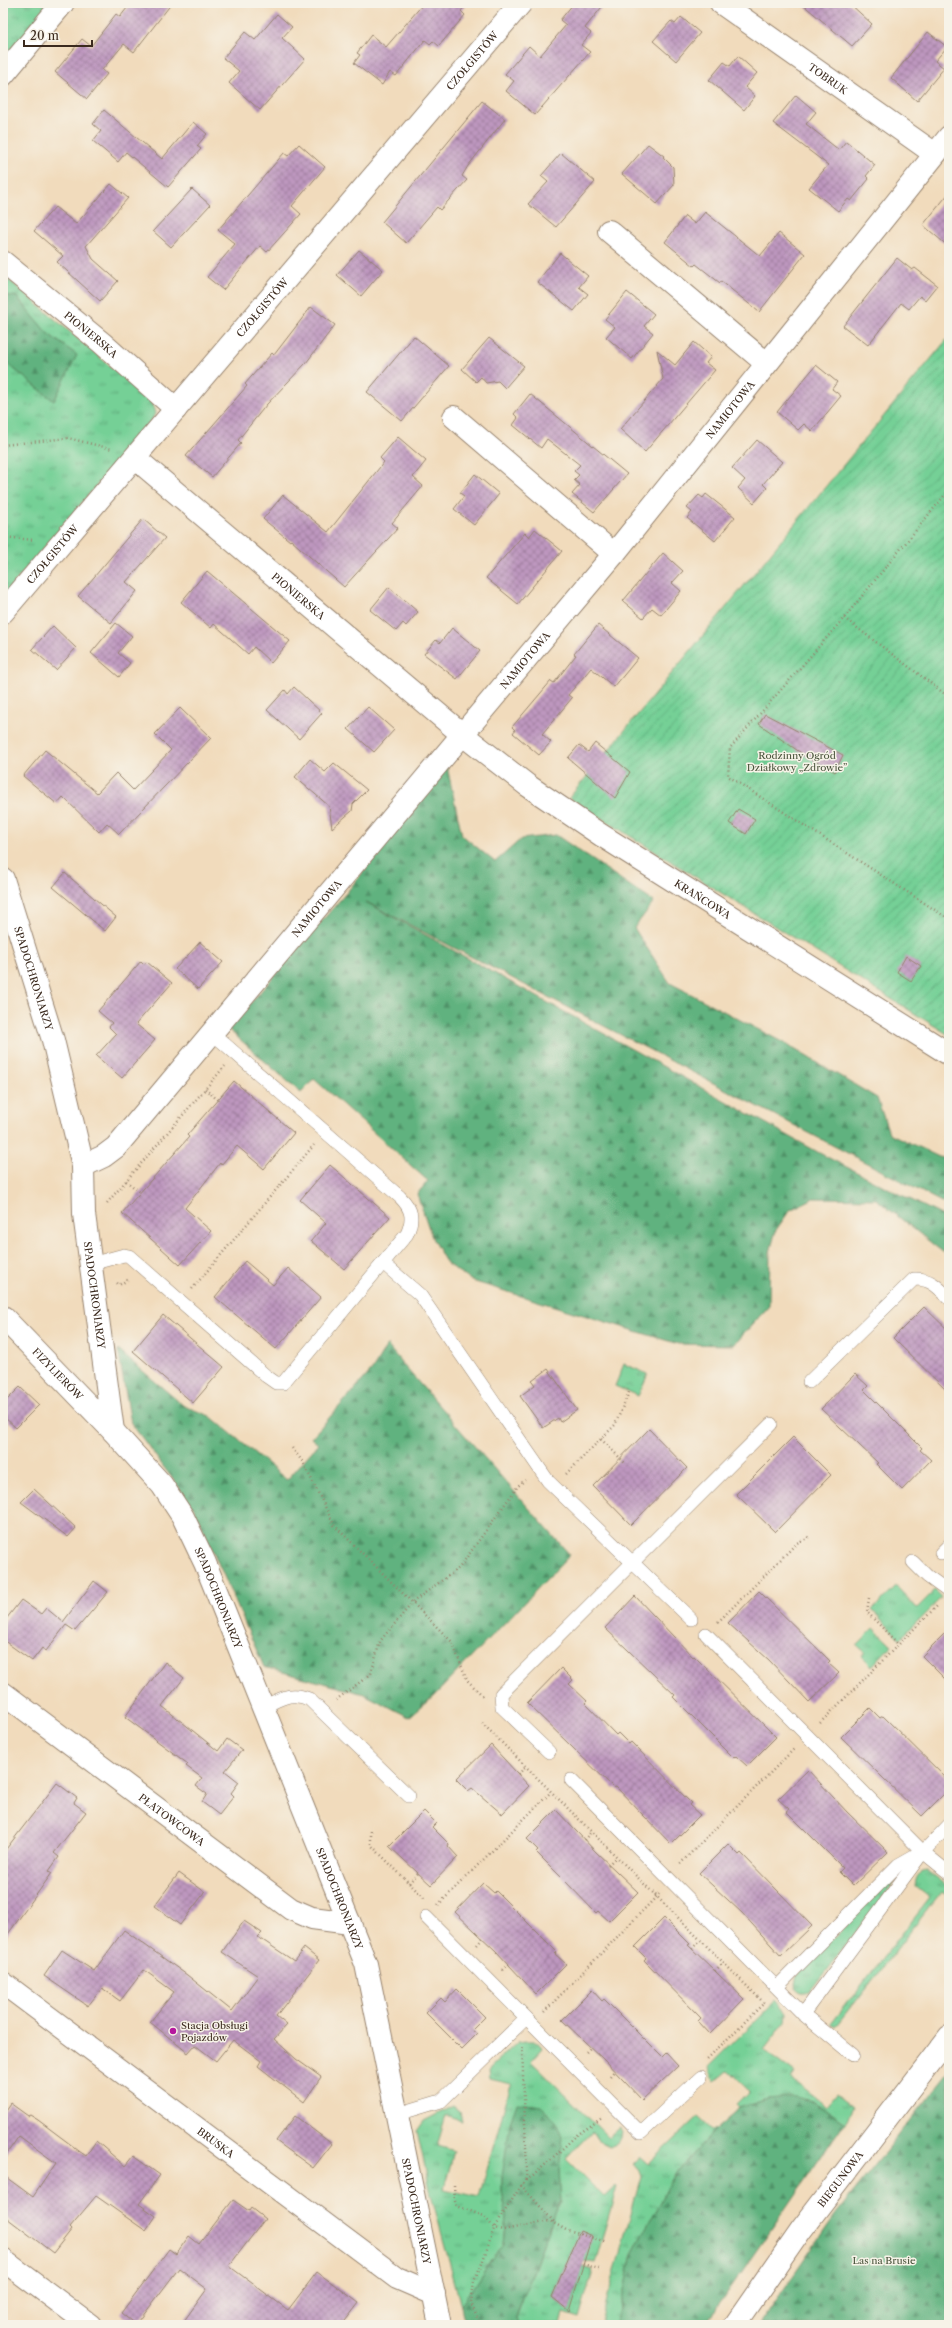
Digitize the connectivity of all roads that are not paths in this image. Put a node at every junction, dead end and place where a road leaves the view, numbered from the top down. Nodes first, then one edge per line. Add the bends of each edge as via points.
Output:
1 (63, 3) edge
2 (521, 3) edge
3 (721, 3) edge
4 (3, 75) edge
5 (949, 137) edge
6 (935, 154) junction
7 (610, 231) dead end
8 (3, 262) edge
9 (766, 363) junction
10 (176, 409) junction
11 (454, 416) dead end
12 (135, 458) junction
13 (614, 554) junction
14 (3, 612) edge
15 (463, 735) junction
16 (3, 879) edge
17 (212, 1033) junction
18 (949, 1054) edge
19 (83, 1166) junction
20 (383, 1263) junction
21 (91, 1264) junction
22 (949, 1298) edge
23 (3, 1318) edge
24 (809, 1382) dead end
25 (771, 1424) dead end
26 (113, 1431) junction
27 (913, 1562) dead end
28 (632, 1564) junction
29 (946, 1596) edge
30 (690, 1619) dead end
31 (706, 1634) road end
32 (3, 1693) edge
33 (263, 1707) junction
34 (549, 1752) dead end
35 (571, 1780) dead end
36 (409, 1796) dead end
37 (949, 1825) edge
38 (923, 1852) junction
39 (949, 1873) edge
40 (430, 1913) road end
41 (350, 1923) junction
42 (3, 1983) edge
43 (776, 1987) junction
44 (803, 2014) junction
45 (527, 2021) junction
46 (949, 2037) edge
47 (853, 2055) dead end
48 (701, 2077) road end
49 (398, 2114) junction
50 (3, 2260) edge
51 (434, 2294) junction
52 (90, 2325) edge
53 (440, 2325) edge
54 (735, 2325) edge

1 - 4 street
2 - 10 street, CZOŁGISTÓW
3 - 6 street, TOBRUK
5 - 6 street, NAMIOTOWA
6 - 9 street, NAMIOTOWA
7 - 9 street
8 - 10 street, PIONIERSKA via 102,343
9 - 13 street, NAMIOTOWA
10 - 12 street, CZOŁGISTÓW
11 - 13 street
12 - 14 street, CZOŁGISTÓW
12 - 15 street, PIONIERSKA
13 - 15 street, NAMIOTOWA
15 - 17 street, NAMIOTOWA
15 - 18 street, KRAŃCOWA via 601,836
16 - 19 street, SPADOCHRONIARZY via 53,1040
17 - 19 street, NAMIOTOWA via 116,1147
17 - 20 lane via 400,1197 411,1213 412,1222 407,1234
19 - 21 street, SPADOCHRONIARZY via 84,1214
20 - 21 lane via 283,1383 276,1383 266,1376 130,1256 124,1255
20 - 28 lane via 420,1295 553,1487
21 - 26 street, SPADOCHRONIARZY
22 - 24 lane via 934,1283 914,1279
23 - 26 street, FIZYLIERÓW
25 - 28 lane
26 - 33 street, SPADOCHRONIARZY via 162,1485 183,1517 205,1563
27 - 29 lane
28 - 30 lane
28 - 34 lane via 501,1694 502,1707
31 - 38 lane
32 - 41 street, PŁATOWCOWA via 291,1909 312,1918
33 - 36 lane via 298,1694 309,1699
33 - 41 street, SPADOCHRONIARZY
35 - 43 lane
37 - 38 lane
38 - 39 lane
38 - 43 lane via 898,1865
38 - 44 lane
40 - 45 lane
41 - 49 street, SPADOCHRONIARZY via 373,1988
42 - 51 street, BRUSKA via 397,2278
43 - 44 lane
44 - 47 lane
45 - 48 lane via 641,2133
45 - 49 lane via 441,2101
46 - 54 street, BIEGUNOWA via 801,2230
49 - 51 street, SPADOCHRONIARZY
50 - 52 street
51 - 53 street, SPADOCHRONIARZY

